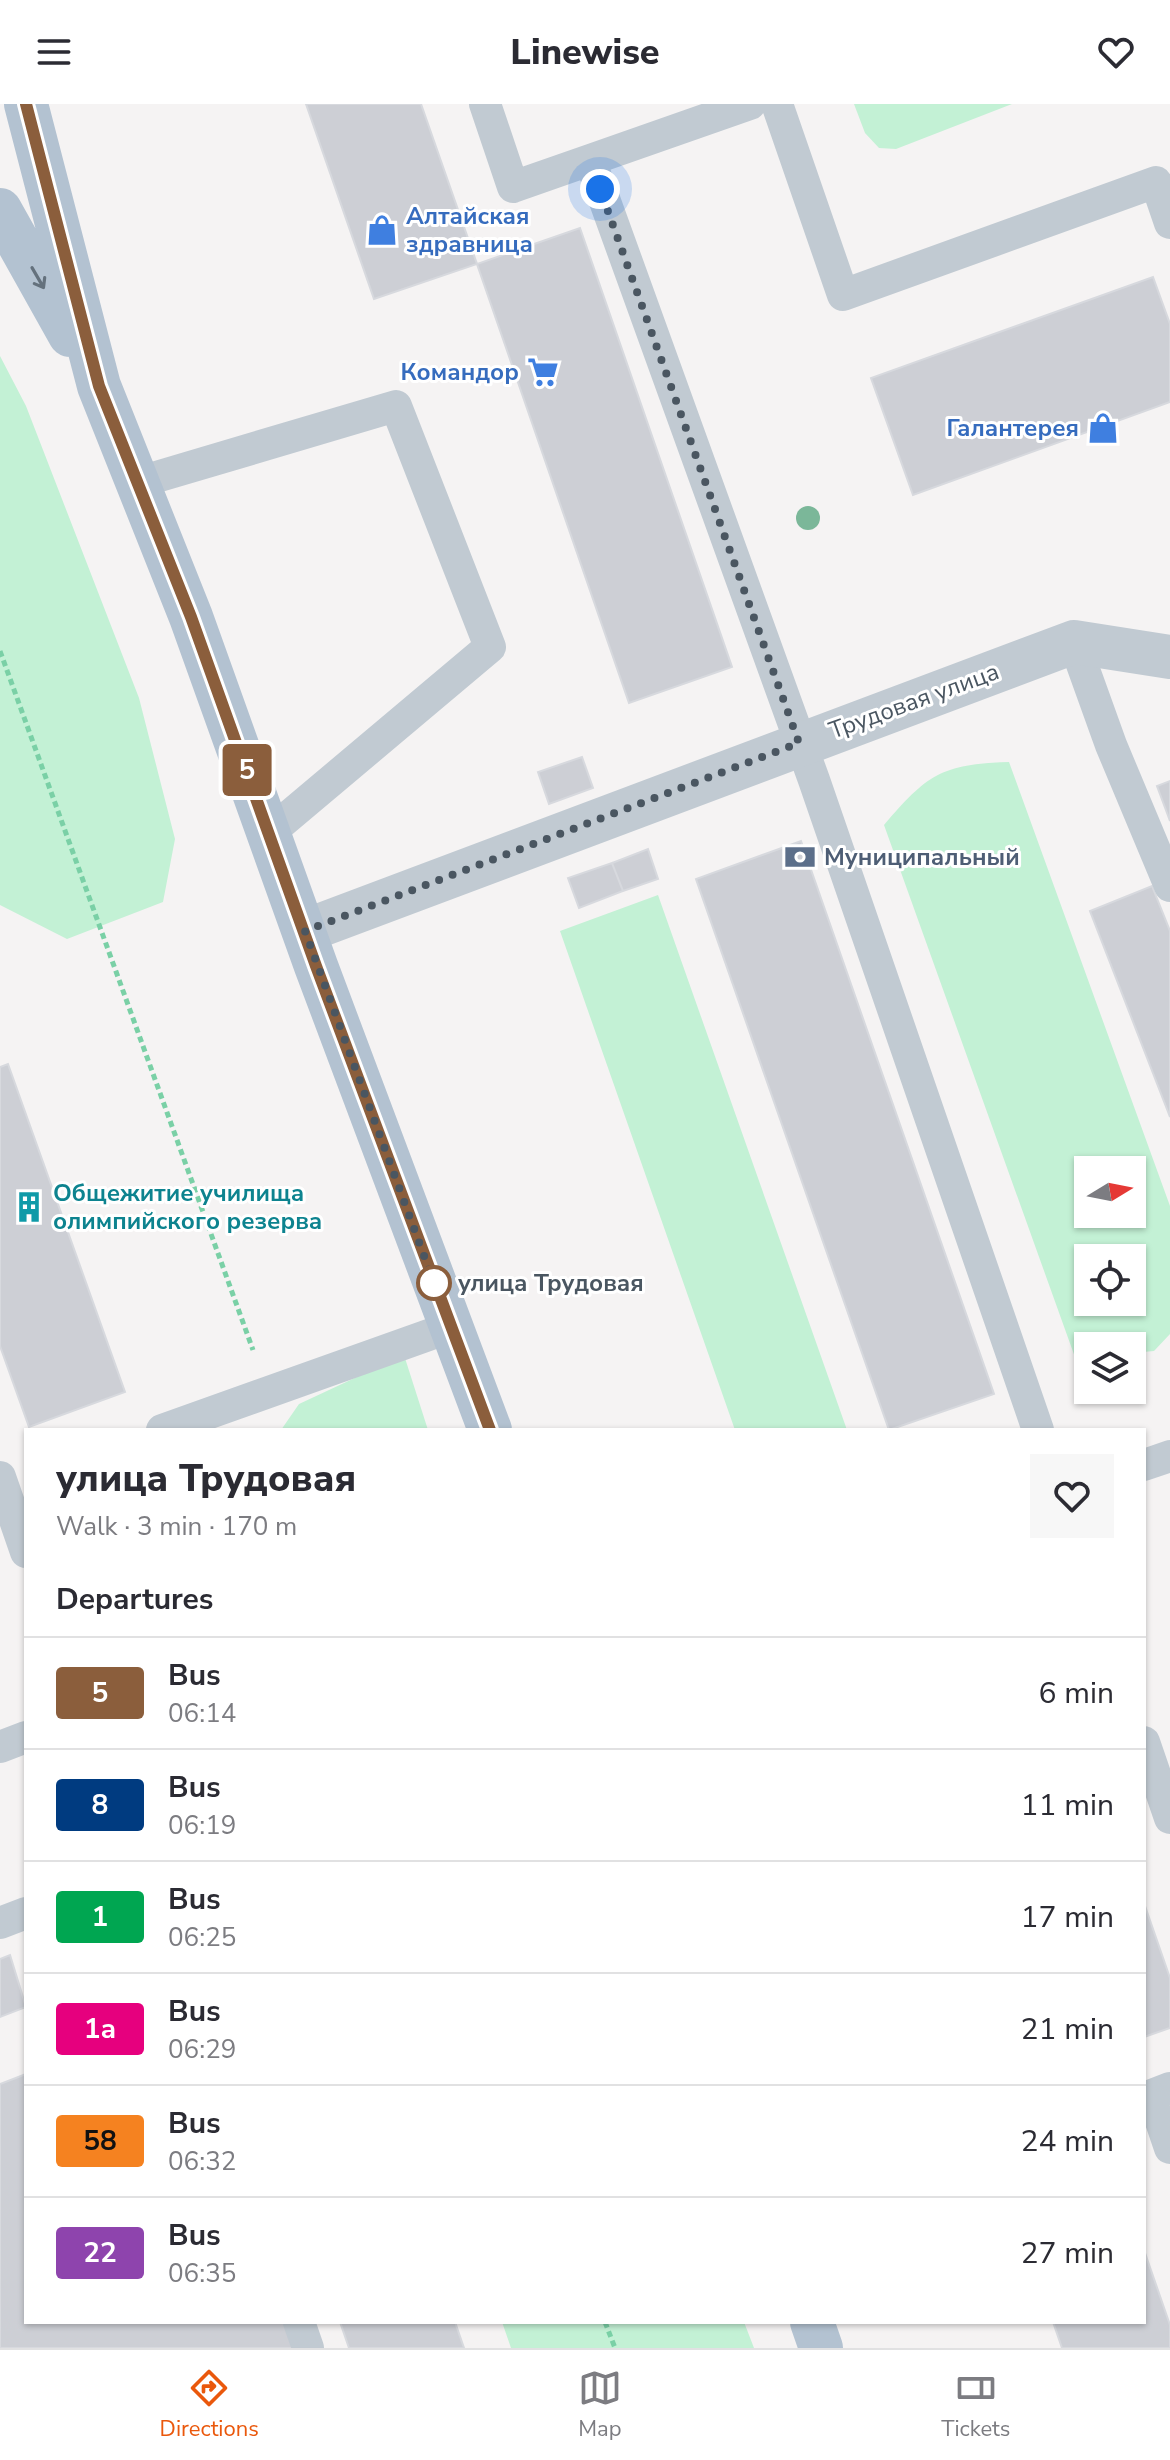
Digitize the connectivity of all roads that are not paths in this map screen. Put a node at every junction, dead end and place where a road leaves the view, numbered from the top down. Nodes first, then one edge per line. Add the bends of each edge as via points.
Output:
1 (26, 104) edge
2 (485, 104) edge
3 (750, 104) edge
4 (777, 104) edge
5 (590, 160) junction
6 (0, 210) edge
7 (1170, 223) edge
8 (99, 386) junction
9 (136, 483) junction
10 (1074, 642) junction
11 (1170, 657) edge
12 (799, 743) junction
13 (269, 833) junction
14 (1170, 886) edge
15 (305, 931) junction
16 (451, 1327) junction
17 (167, 1428) edge
18 (489, 1428) edge
19 (1037, 1428) edge
20 (1170, 1456) edge
21 (1146, 1464) edge
22 (10, 1481) edge
23 (14, 1538) edge
24 (24, 1738) edge
25 (0, 1747) edge
26 (1146, 1748) edge
27 (1170, 1818) edge
28 (24, 1914) edge
29 (0, 1923) edge
30 (1170, 2088) edge
31 (1170, 2148) edge
32 (300, 2324) edge
33 (813, 2324) edge
34 (308, 2348) edge
35 (821, 2348) edge

1 - 8 main road
2 - 5 lane via 513,187
3 - 5 lane
4 - 7 lane via 843,295 1156,182
5 - 12 lane
6 -> 8 main road
8 - 9 main road
9 - 13 main road
9 - 13 lane via 396,406 490,647
10 - 11 street, Трудовая улица
10 - 12 street, Трудовая улица
10 - 14 lane
12 - 15 street, Трудовая улица
12 - 19 lane
13 - 15 main road
15 - 16 main road
16 - 17 lane
16 - 18 main road
20 - 21 lane
22 - 23 lane
24 - 25 lane
26 - 27 lane
28 - 29 lane
30 - 31 lane via 1152,2095
32 - 34 lane
33 - 35 main road

